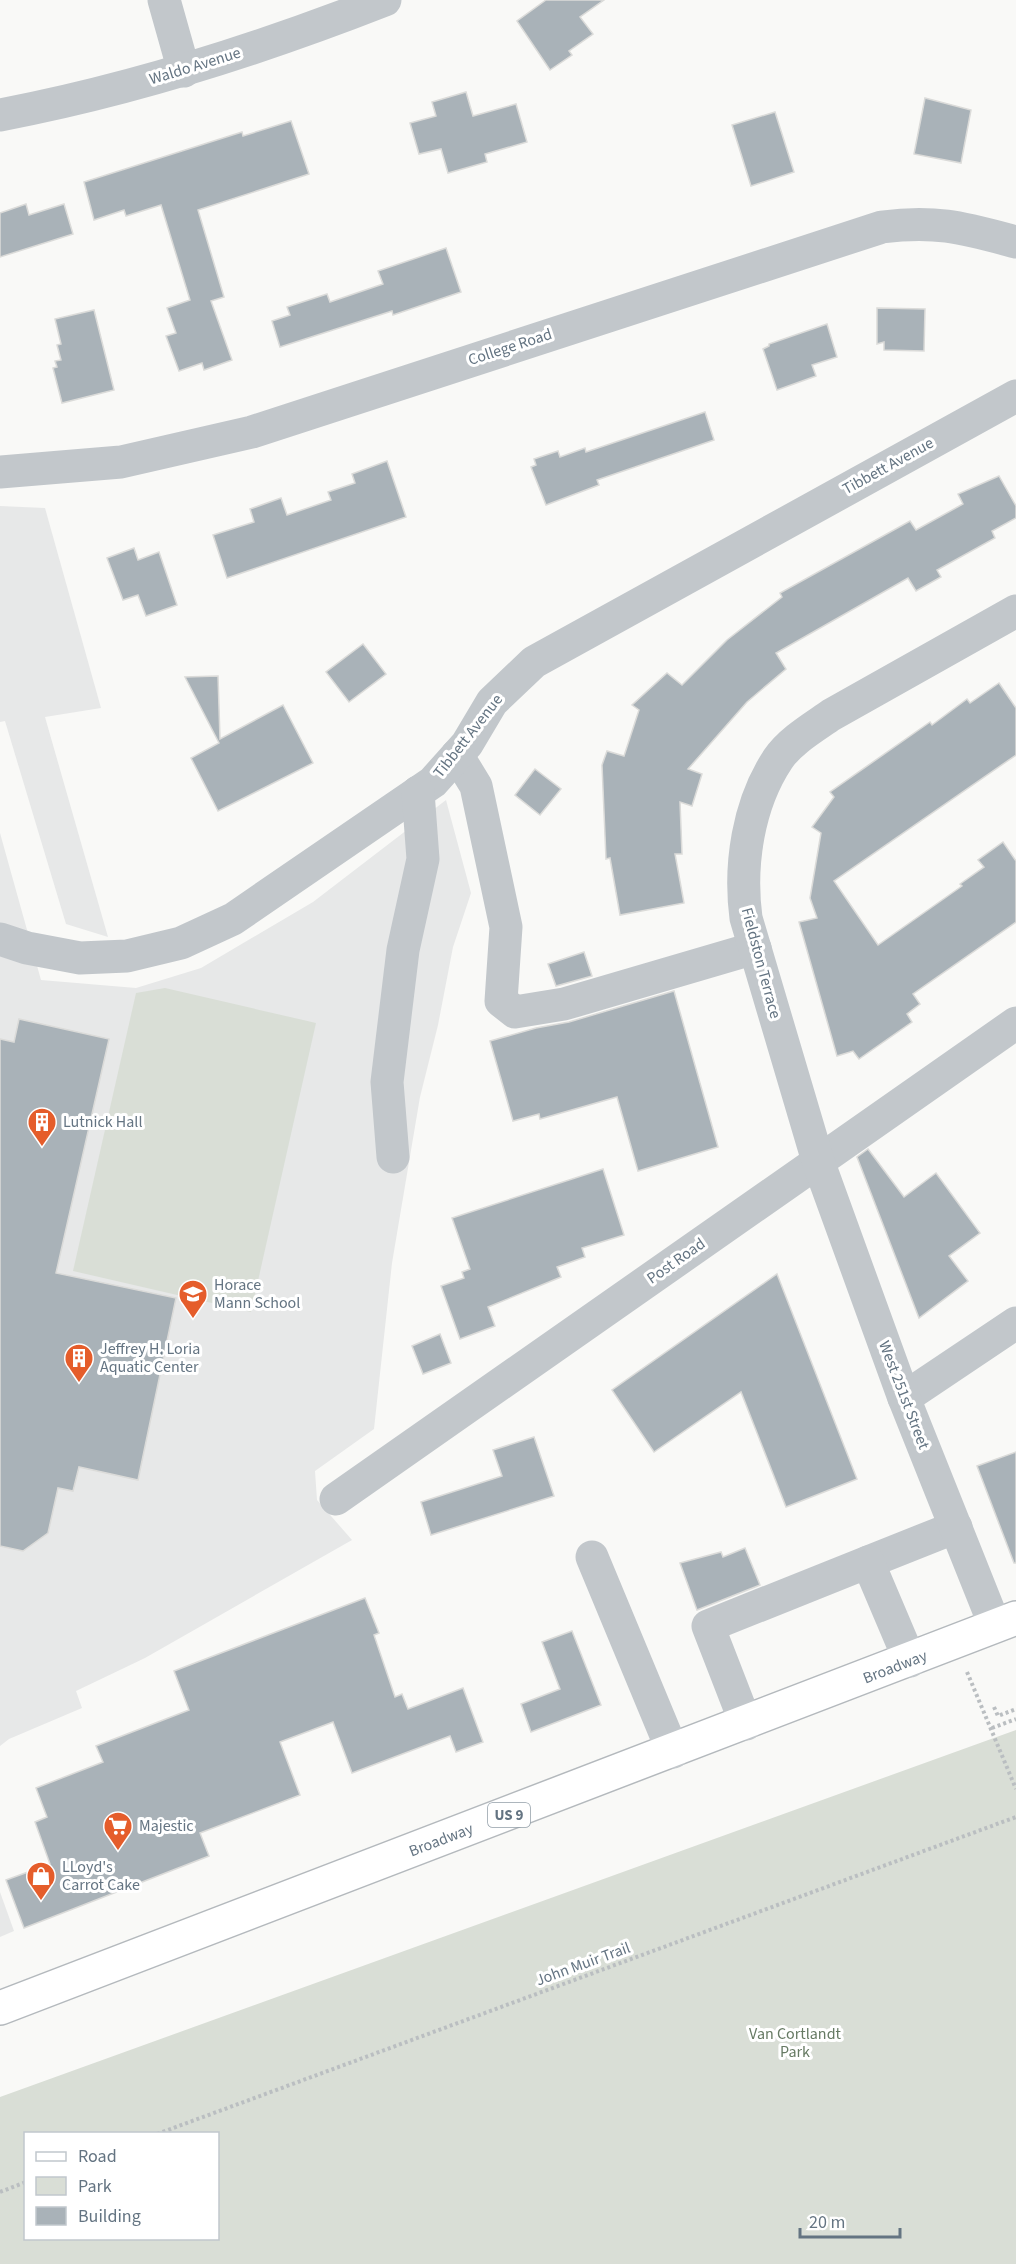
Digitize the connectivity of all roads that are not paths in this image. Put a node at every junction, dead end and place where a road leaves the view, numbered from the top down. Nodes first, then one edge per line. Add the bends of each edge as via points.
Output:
1 (164, 0) edge
2 (385, 0) edge
3 (184, 71) junction
4 (0, 115) edge
5 (1016, 242) edge
6 (1016, 396) edge
7 (0, 472) edge
8 (1016, 611) edge
9 (457, 754) junction
10 (418, 792) junction
11 (0, 939) edge
12 (754, 948) junction
13 (1016, 1023) edge
14 (393, 1157) dead end
15 (818, 1161) junction
16 (1016, 1323) edge
17 (904, 1398) junction
18 (336, 1499) dead end
19 (956, 1527) junction
20 (592, 1557) dead end
21 (868, 1562) junction
22 (1005, 1622) edge
23 (910, 1661) junction
24 (746, 1724) junction
25 (673, 1752) junction
26 (0, 2008) edge

1 - 3 street
2 - 3 street, Waldo Avenue
3 - 4 street, Waldo Avenue via 61,104
5 - 7 street, College Road via 954,225 919,222 882,227 252,432 121,462
6 - 9 street, Tibbett Avenue via 534,662 492,702
8 - 12 street, Fieldston Terrace via 831,715 779,757 755,810 746,849 742,886
9 - 10 street, Tibbett Avenue via 433,782
9 - 12 street via 476,786 494,863 506,927 501,1000 515,1012 564,1004
10 - 11 street, Tibbett Avenue via 233,919 181,943 127,956 80,958
10 - 14 street via 423,859 403,950 387,1082
12 - 15 street, Fieldston Terrace
13 - 15 street, Post Road
15 - 17 street, West 251st Street
15 - 18 street, Post Road
16 - 17 street
17 - 19 street, West 251st Street
19 - 21 street
19 - 22 street, West 251st Street
20 - 25 street
21 - 23 street
21 - 24 street via 708,1626
22 - 23 main road, Broadway / US 9
23 - 24 main road, Broadway / US 9
24 - 25 main road, Broadway / US 9
25 - 26 main road, Broadway / US 9

